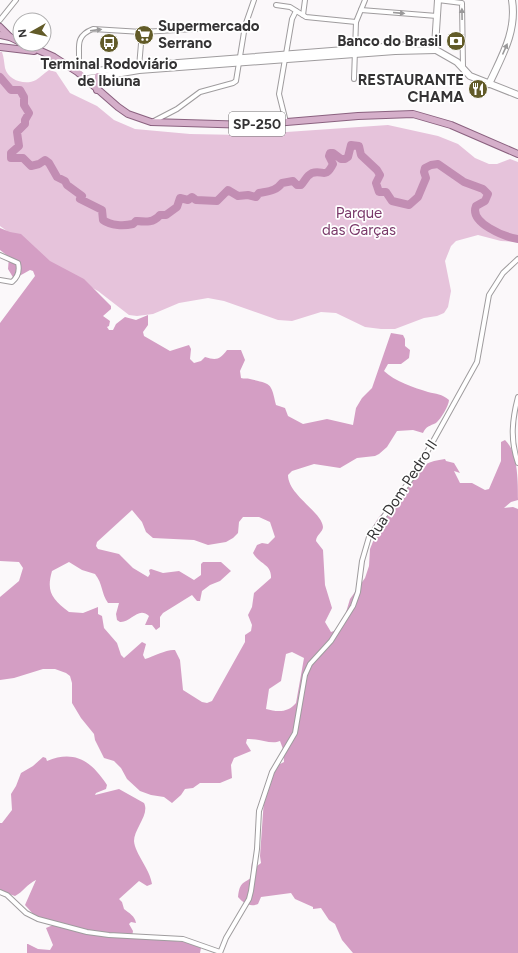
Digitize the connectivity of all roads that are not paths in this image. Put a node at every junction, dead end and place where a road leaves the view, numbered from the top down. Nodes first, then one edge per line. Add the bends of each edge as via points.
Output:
1 (16, 0) edge
2 (254, 0) edge
3 (305, 0) edge
4 (365, 0) edge
5 (438, 0) edge
6 (512, 0) edge
7 (276, 5) dead end
8 (361, 10) junction
9 (296, 11) junction
10 (303, 15) junction
11 (436, 16) junction
12 (0, 20) edge
13 (356, 22) junction
14 (245, 26) junction
15 (0, 27) edge
16 (142, 32) junction
17 (0, 35) edge
18 (10, 37) joint
19 (0, 47) edge
20 (436, 47) junction
21 (12, 48) edge
22 (42, 52) edge
23 (355, 52) junction
24 (286, 56) junction
25 (240, 60) junction
26 (463, 67) junction
27 (139, 68) junction
28 (77, 72) junction
29 (98, 76) junction
30 (86, 79) junction
31 (354, 79) dead end
32 (489, 84) junction
33 (97, 90) junction
34 (518, 92) edge
35 (509, 93) junction
36 (518, 95) edge
37 (151, 122) junction
38 (286, 122) junction
39 (518, 148) edge
40 (506, 150) junction
41 (518, 154) edge
42 (0, 255) edge
43 (518, 258) edge
44 (0, 280) edge
45 (518, 398) edge
46 (516, 415) edge
47 (518, 463) edge
48 (0, 892) edge
49 (220, 952) edge

1 - 12 street
2 - 14 street
3 - 10 street
4 - 8 street
5 - 11 main road
26 -> 5 street via 462,3
32 -> 6 main road via 512,32
7 - 9 street
8 -> 11 street
8 - 13 street
9 - 10 street
9 - 24 street via 292,19
10 - 13 street
11 - 20 main road
13 - 23 street
14 - 16 street
14 - 25 street
15 - 18 main road
16 - 27 street
28 -> 16 street via 80,61 78,44 90,30
17 - 18 main road
19 - 21 main road
20 - 23 main road
20 - 26 main road
22 - 28 main road, SP-250
23 - 24 main road
23 - 31 street
24 - 25 main road
24 - 38 street via 279,94
25 - 27 main road
25 - 37 street via 238,76 233,83 200,92 177,109
26 - 32 main road via 470,76
27 - 28 main road
27 - 29 main road
28 - 30 main road, SP-250
29 - 30 main road
29 - 33 main road
30 - 33 main road, SP-250
32 - 35 main road
33 - 37 main road, SP-250 via 128,114
34 - 35 main road
35 - 36 main road
37 - 38 main road, SP-250 via 251,125
38 - 40 main road, SP-250 via 365,115 413,114 451,125
39 - 40 main road
40 - 41 main road, SP-250
42 - 44 street via 18,263 19,270 17,278 12,282
43 - 49 street, Rua Dom Pedro II via 500,277 489,295 478,362 416,472 370,537 362,561 358,592 353,606 331,641 310,664 305,675 295,733 272,772 262,798 249,899
45 - 46 street
46 - 47 street via 512,433
48 - 49 street via 7,895 26,913 38,919 87,932 183,939

